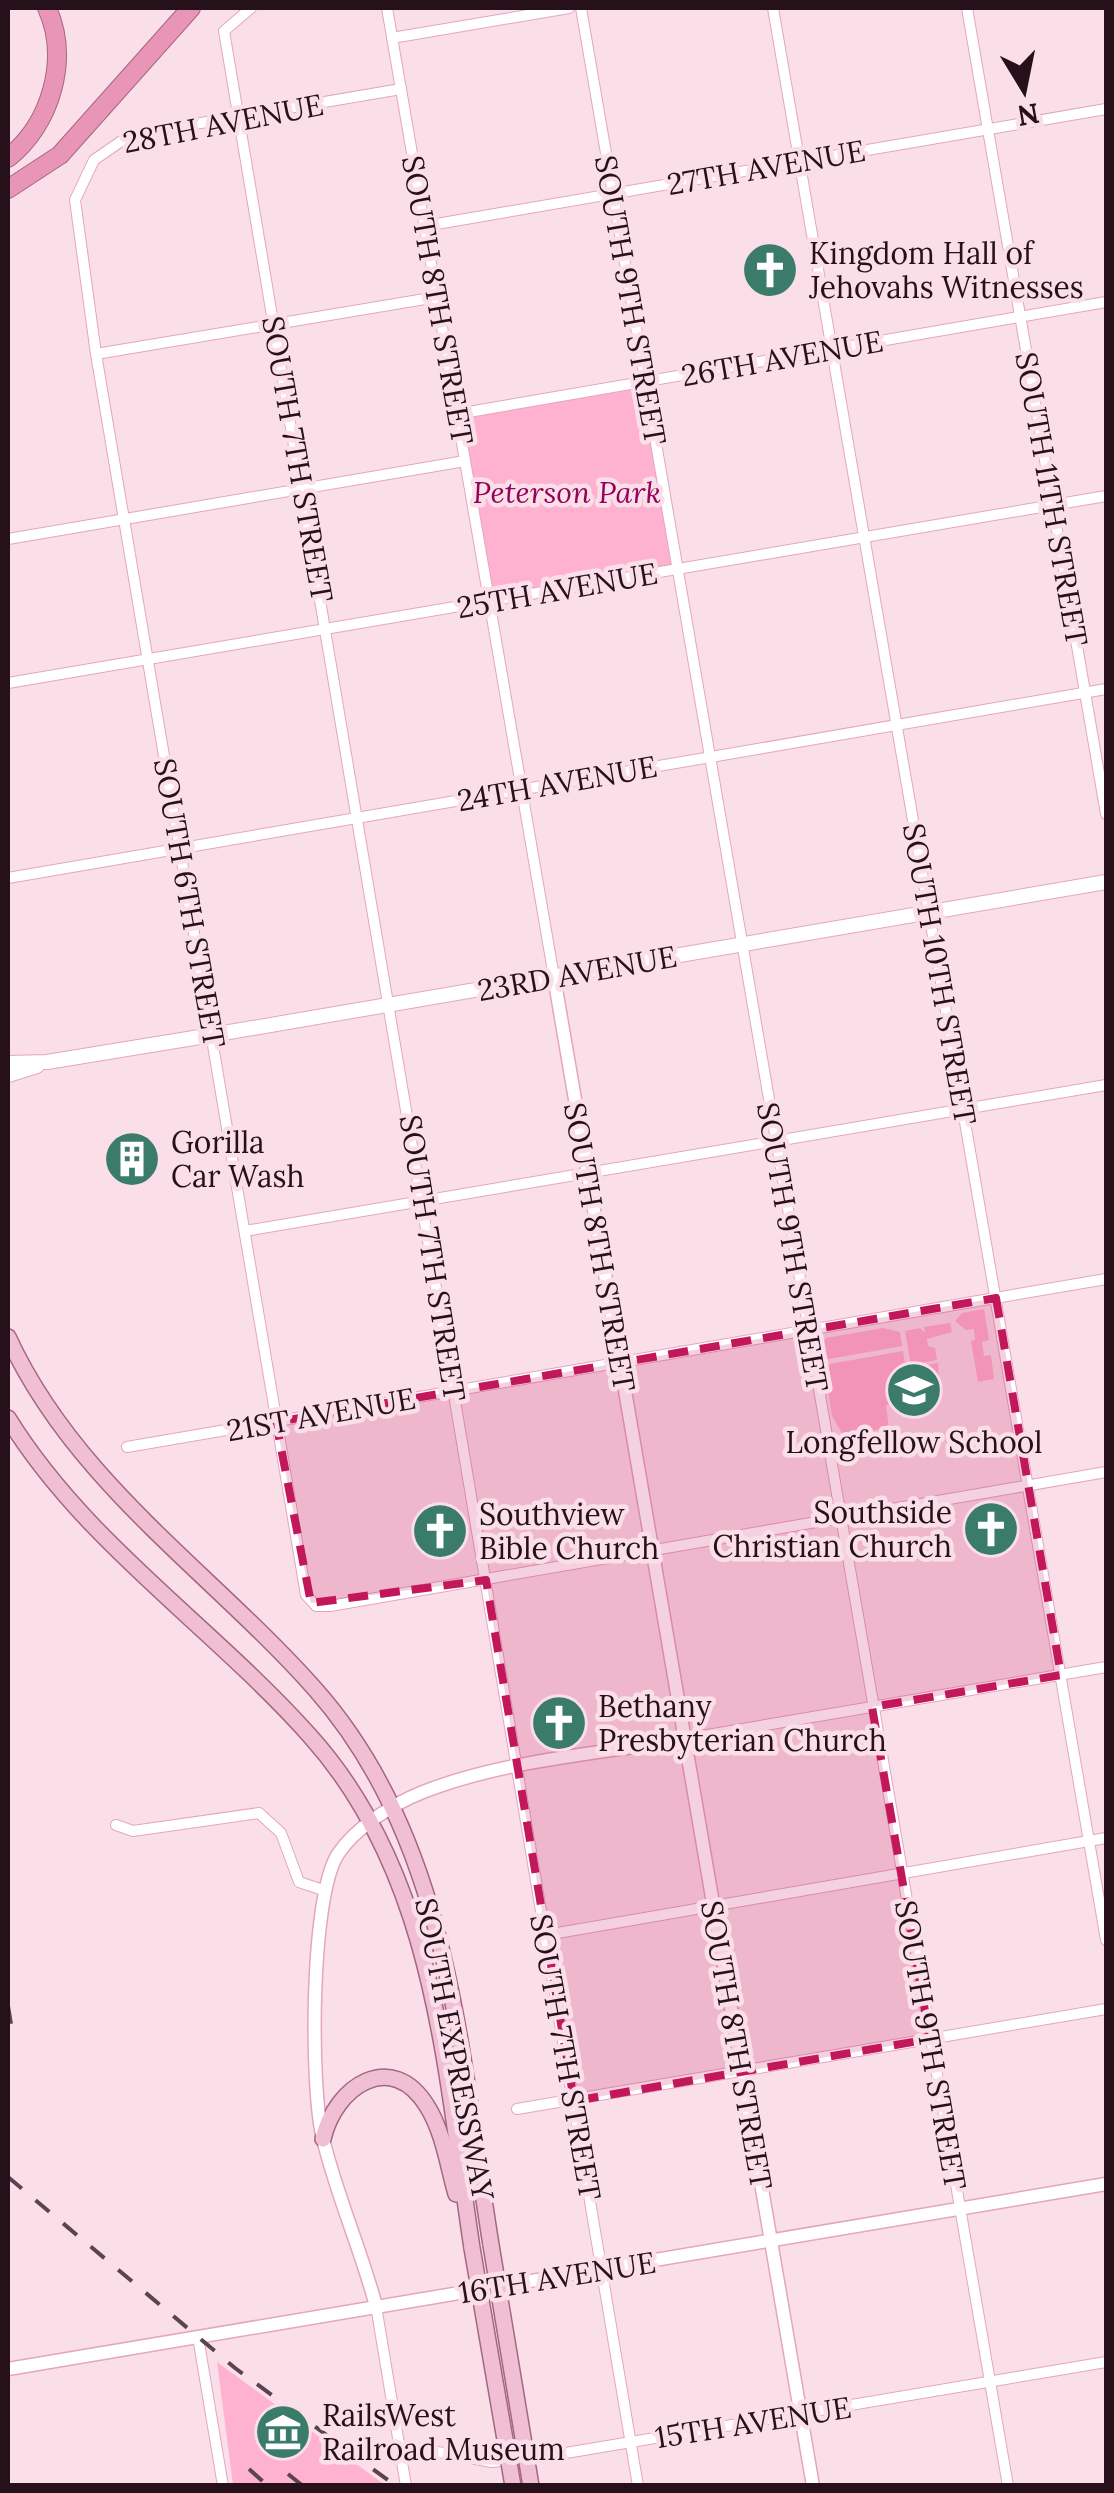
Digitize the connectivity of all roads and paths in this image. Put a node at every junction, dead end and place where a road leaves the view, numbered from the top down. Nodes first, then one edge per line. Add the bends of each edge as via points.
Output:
1 (47, 8) edge
2 (190, 8) edge
3 (251, 8) edge
4 (388, 8) edge
5 (569, 8) edge
6 (580, 8) edge
7 (773, 8) edge
8 (967, 8) edge
9 (392, 38) junction
10 (401, 89) junction
11 (1106, 109) edge
12 (239, 116) junction
13 (988, 129) junction
14 (8, 158) edge
15 (800, 161) junction
16 (8, 189) edge
17 (613, 193) junction
18 (75, 200) joint
19 (425, 226) junction
20 (437, 296) junction
21 (1106, 302) edge
22 (1020, 316) junction
23 (275, 324) junction
24 (834, 349) junction
25 (96, 354) junction
26 (645, 381) junction
27 (457, 414) junction
28 (465, 461) junction
29 (304, 488) junction
30 (1106, 496) edge
31 (1053, 505) junction
32 (124, 518) junction
33 (866, 537) junction
34 (8, 540) edge
35 (677, 569) junction
36 (490, 602) junction
37 (327, 629) junction
38 (149, 659) junction
39 (8, 683) edge
40 (1106, 688) edge
41 (1086, 692) junction
42 (898, 724) junction
43 (710, 757) junction
44 (522, 790) junction
45 (1106, 814) edge
46 (359, 817) junction
47 (180, 847) junction
48 (8, 878) edge
49 (1106, 882) edge
50 (930, 912) junction
51 (742, 944) junction
52 (554, 977) junction
53 (390, 1006) junction
54 (212, 1035) junction
55 (8, 1062) edge
56 (47, 1062) junction
57 (8, 1075) edge
58 (1106, 1085) edge
59 (964, 1111) junction
60 (776, 1143) junction
61 (588, 1175) junction
62 (423, 1203) junction
63 (245, 1231) junction
64 (1106, 1279) edge
65 (996, 1298) junction
66 (808, 1330) junction
67 (8, 1337) edge
68 (620, 1363) junction
69 (455, 1392) junction
70 (8, 1418) edge
71 (276, 1422) junction
72 (127, 1447) dead end
73 (1106, 1472) edge
74 (1028, 1486) junction
75 (839, 1519) junction
76 (652, 1552) junction
77 (486, 1580) junction
78 (1106, 1666) edge
79 (1061, 1674) junction
80 (872, 1707) junction
81 (684, 1739) junction
82 (518, 1768) junction
83 (392, 1808) junction
84 (371, 1822) junction
85 (116, 1825) dead end
86 (1106, 1838) edge
87 (1090, 1840) junction
88 (901, 1873) junction
89 (323, 1890) junction
90 (713, 1906) junction
91 (546, 1935) junction
92 (1106, 1940) edge
93 (1106, 2009) edge
94 (930, 2040) junction
95 (742, 2072) junction
96 (574, 2101) junction
97 (517, 2109) dead end
98 (322, 2139) junction
99 (1106, 2184) edge
100 (959, 2209) junction
101 (771, 2241) junction
102 (472, 2248) junction
103 (602, 2269) junction
104 (376, 2306) junction
105 (198, 2337) junction
106 (1106, 2362) edge
107 (8, 2369) edge
108 (990, 2382) junction
109 (801, 2415) junction
110 (631, 2442) junction
111 (400, 2445) junction
112 (223, 2486) edge
113 (406, 2486) edge
114 (512, 2486) edge
115 (531, 2486) edge
116 (638, 2486) edge
117 (813, 2486) edge
118 (1008, 2486) edge

1 - 14 highway via 56,73 41,120
2 - 16 highway via 60,155
3 - 12 street, SOUTH 7TH STREET via 224,31
4 - 9 street, SOUTH 8TH STREET
5 - 9 street
6 - 17 street, SOUTH 9TH STREET
7 - 15 street, SOUTH 10TH STREET
8 - 13 street, SOUTH 11TH STREET
9 - 10 street, SOUTH 8TH STREET
10 - 12 street, 28TH AVENUE
10 - 19 street, SOUTH 8TH STREET
11 - 13 street, 27TH AVENUE
12 - 18 street, 28TH AVENUE via 114,142 87,170
12 - 23 street, SOUTH 7TH STREET
13 - 15 street, 27TH AVENUE
13 - 22 street, SOUTH 11TH STREET
15 - 17 street, 27TH AVENUE
15 - 24 street, SOUTH 10TH STREET
17 - 19 street, 27TH AVENUE
17 - 26 street, SOUTH 9TH STREET
18 - 25 street, SOUTH 6TH STREET
19 - 20 street, SOUTH 8TH STREET
20 - 23 street
20 - 27 street, SOUTH 8TH STREET
21 - 22 street, 26TH AVENUE
22 - 24 street, 26TH AVENUE
22 - 31 street, SOUTH 11TH STREET
23 - 25 street
23 - 29 street, SOUTH 7TH STREET
24 - 26 street, 26TH AVENUE
24 - 33 street, SOUTH 10TH STREET
25 - 32 street, SOUTH 6TH STREET
26 - 27 street, 26TH AVENUE
26 - 35 street, SOUTH 9TH STREET
27 - 28 street, SOUTH 8TH STREET
28 - 29 street
28 - 36 street, SOUTH 8TH STREET
29 - 32 street
29 - 37 street, SOUTH 7TH STREET
30 - 31 street, 25TH AVENUE
31 - 33 street, 25TH AVENUE
31 - 41 street, SOUTH 11TH STREET
32 - 34 street
32 - 38 street, SOUTH 6TH STREET
33 - 35 street, 25TH AVENUE
33 - 42 street, SOUTH 10TH STREET
35 - 36 street, 25TH AVENUE
35 - 43 street, SOUTH 9TH STREET
36 - 37 street, 25TH AVENUE
36 - 44 street, SOUTH 8TH STREET
37 - 38 street, 25TH AVENUE
37 - 46 street, SOUTH 7TH STREET
38 - 39 street, 25TH AVENUE
38 - 47 street, SOUTH 6TH STREET
40 - 41 street, 24TH AVENUE
41 - 42 street, 24TH AVENUE
41 - 45 street, SOUTH 11TH STREET
42 - 43 street, 24TH AVENUE
42 - 50 street, SOUTH 10TH STREET
43 - 44 street, 24TH AVENUE
43 - 51 street, SOUTH 9TH STREET
44 - 46 street, 24TH AVENUE
44 - 52 street, SOUTH 8TH STREET
46 - 47 street, 24TH AVENUE
46 - 53 street, SOUTH 7TH STREET
47 - 48 street, 24TH AVENUE
47 - 54 street, SOUTH 6TH STREET
49 - 50 main road, 23RD AVENUE
50 - 51 main road, 23RD AVENUE
50 - 59 street, SOUTH 10TH STREET
51 - 52 main road, 23RD AVENUE
51 - 60 street, SOUTH 9TH STREET
52 - 53 main road, 23RD AVENUE
52 - 61 street, SOUTH 8TH STREET
53 - 54 main road, 23RD AVENUE
53 - 62 street, SOUTH 7TH STREET
54 - 56 main road, 23RD AVENUE
54 - 63 street, SOUTH 6TH STREET
55 - 56 main road, 23RD AVENUE
56 - 57 main road, 23RD AVENUE
58 - 59 street
59 - 60 street
59 - 65 street, SOUTH 10TH STREET
60 - 61 street
60 - 66 street, SOUTH 9TH STREET
61 - 62 street
61 - 68 street, SOUTH 8TH STREET
62 - 63 street
62 - 69 street, SOUTH 7TH STREET
63 - 71 street, SOUTH 6TH STREET
64 - 65 street, 21ST AVENUE
65 - 66 street, 21ST AVENUE
65 - 74 street, SOUTH 10TH STREET
66 - 68 street, 21ST AVENUE
66 - 75 street, SOUTH 9TH STREET
67 - 83 main road, SOUTH EXPRESSWAY via 67,1438 316,1691 363,1753
68 - 69 street, 21ST AVENUE
68 - 76 street, SOUTH 8TH STREET
69 - 71 street, 21ST AVENUE
69 - 77 street, SOUTH 7TH STREET
70 - 84 main road, SOUTH EXPRESSWAY via 76,1507 312,1738
71 - 72 street, 21ST AVENUE
71 - 77 street, SOUTH 6TH STREET via 311,1603 330,1606
73 - 74 street
74 - 75 street
74 - 79 street, SOUTH 10TH STREET
75 - 76 street
75 - 80 street, SOUTH 9TH STREET
76 - 77 street
76 - 81 street, SOUTH 8TH STREET
77 - 82 street, SOUTH 7TH STREET
78 - 79 street
79 - 80 street
79 - 87 street, SOUTH 10TH STREET
80 - 81 street
80 - 88 street, SOUTH 9TH STREET
81 - 82 street
81 - 90 street, SOUTH 8TH STREET
82 - 83 street via 456,1781
82 - 91 street, SOUTH 7TH STREET
83 - 84 street
83 - 115 main road, SOUTH EXPRESSWAY, bridge via 440,1938
84 - 89 street via 340,1850
84 - 102 main road, SOUTH EXPRESSWAY via 425,1958
85 - 89 street via 133,1831 259,1813 280,1833 295,1877
86 - 87 street
87 - 88 street
87 - 92 street, SOUTH 10TH STREET
88 - 90 street
88 - 94 street, SOUTH 9TH STREET
89 - 98 street via 317,2077
90 - 91 street
90 - 95 street, SOUTH 8TH STREET
91 - 96 street, SOUTH 7TH STREET
93 - 94 street
94 - 95 street
94 - 100 street, SOUTH 9TH STREET
95 - 96 street
95 - 101 street, SOUTH 8TH STREET
96 - 97 street
96 - 103 street, SOUTH 7TH STREET
98 - 102 main road via 335,2104 354,2086 382,2079 416,2092 433,2118
98 - 104 street
99 - 100 street, 16TH AVENUE
100 - 101 street, 16TH AVENUE
100 - 108 street, SOUTH 9TH STREET
101 - 103 street, 16TH AVENUE
101 - 109 street, SOUTH 8TH STREET
102 - 114 main road, SOUTH EXPRESSWAY, bridge
103 - 104 street, 16TH AVENUE
103 - 110 street, SOUTH 7TH STREET
104 - 105 street, 16TH AVENUE
104 - 111 street
105 - 107 street, 16TH AVENUE
105 - 112 street
106 - 108 street, 15TH AVENUE
108 - 109 street, 15TH AVENUE
108 - 118 street, SOUTH 9TH STREET
109 - 110 street, 15TH AVENUE
109 - 117 street, SOUTH 8TH STREET
110 - 111 street, 15TH AVENUE via 492,2462
110 - 116 street, SOUTH 7TH STREET
111 - 113 street

